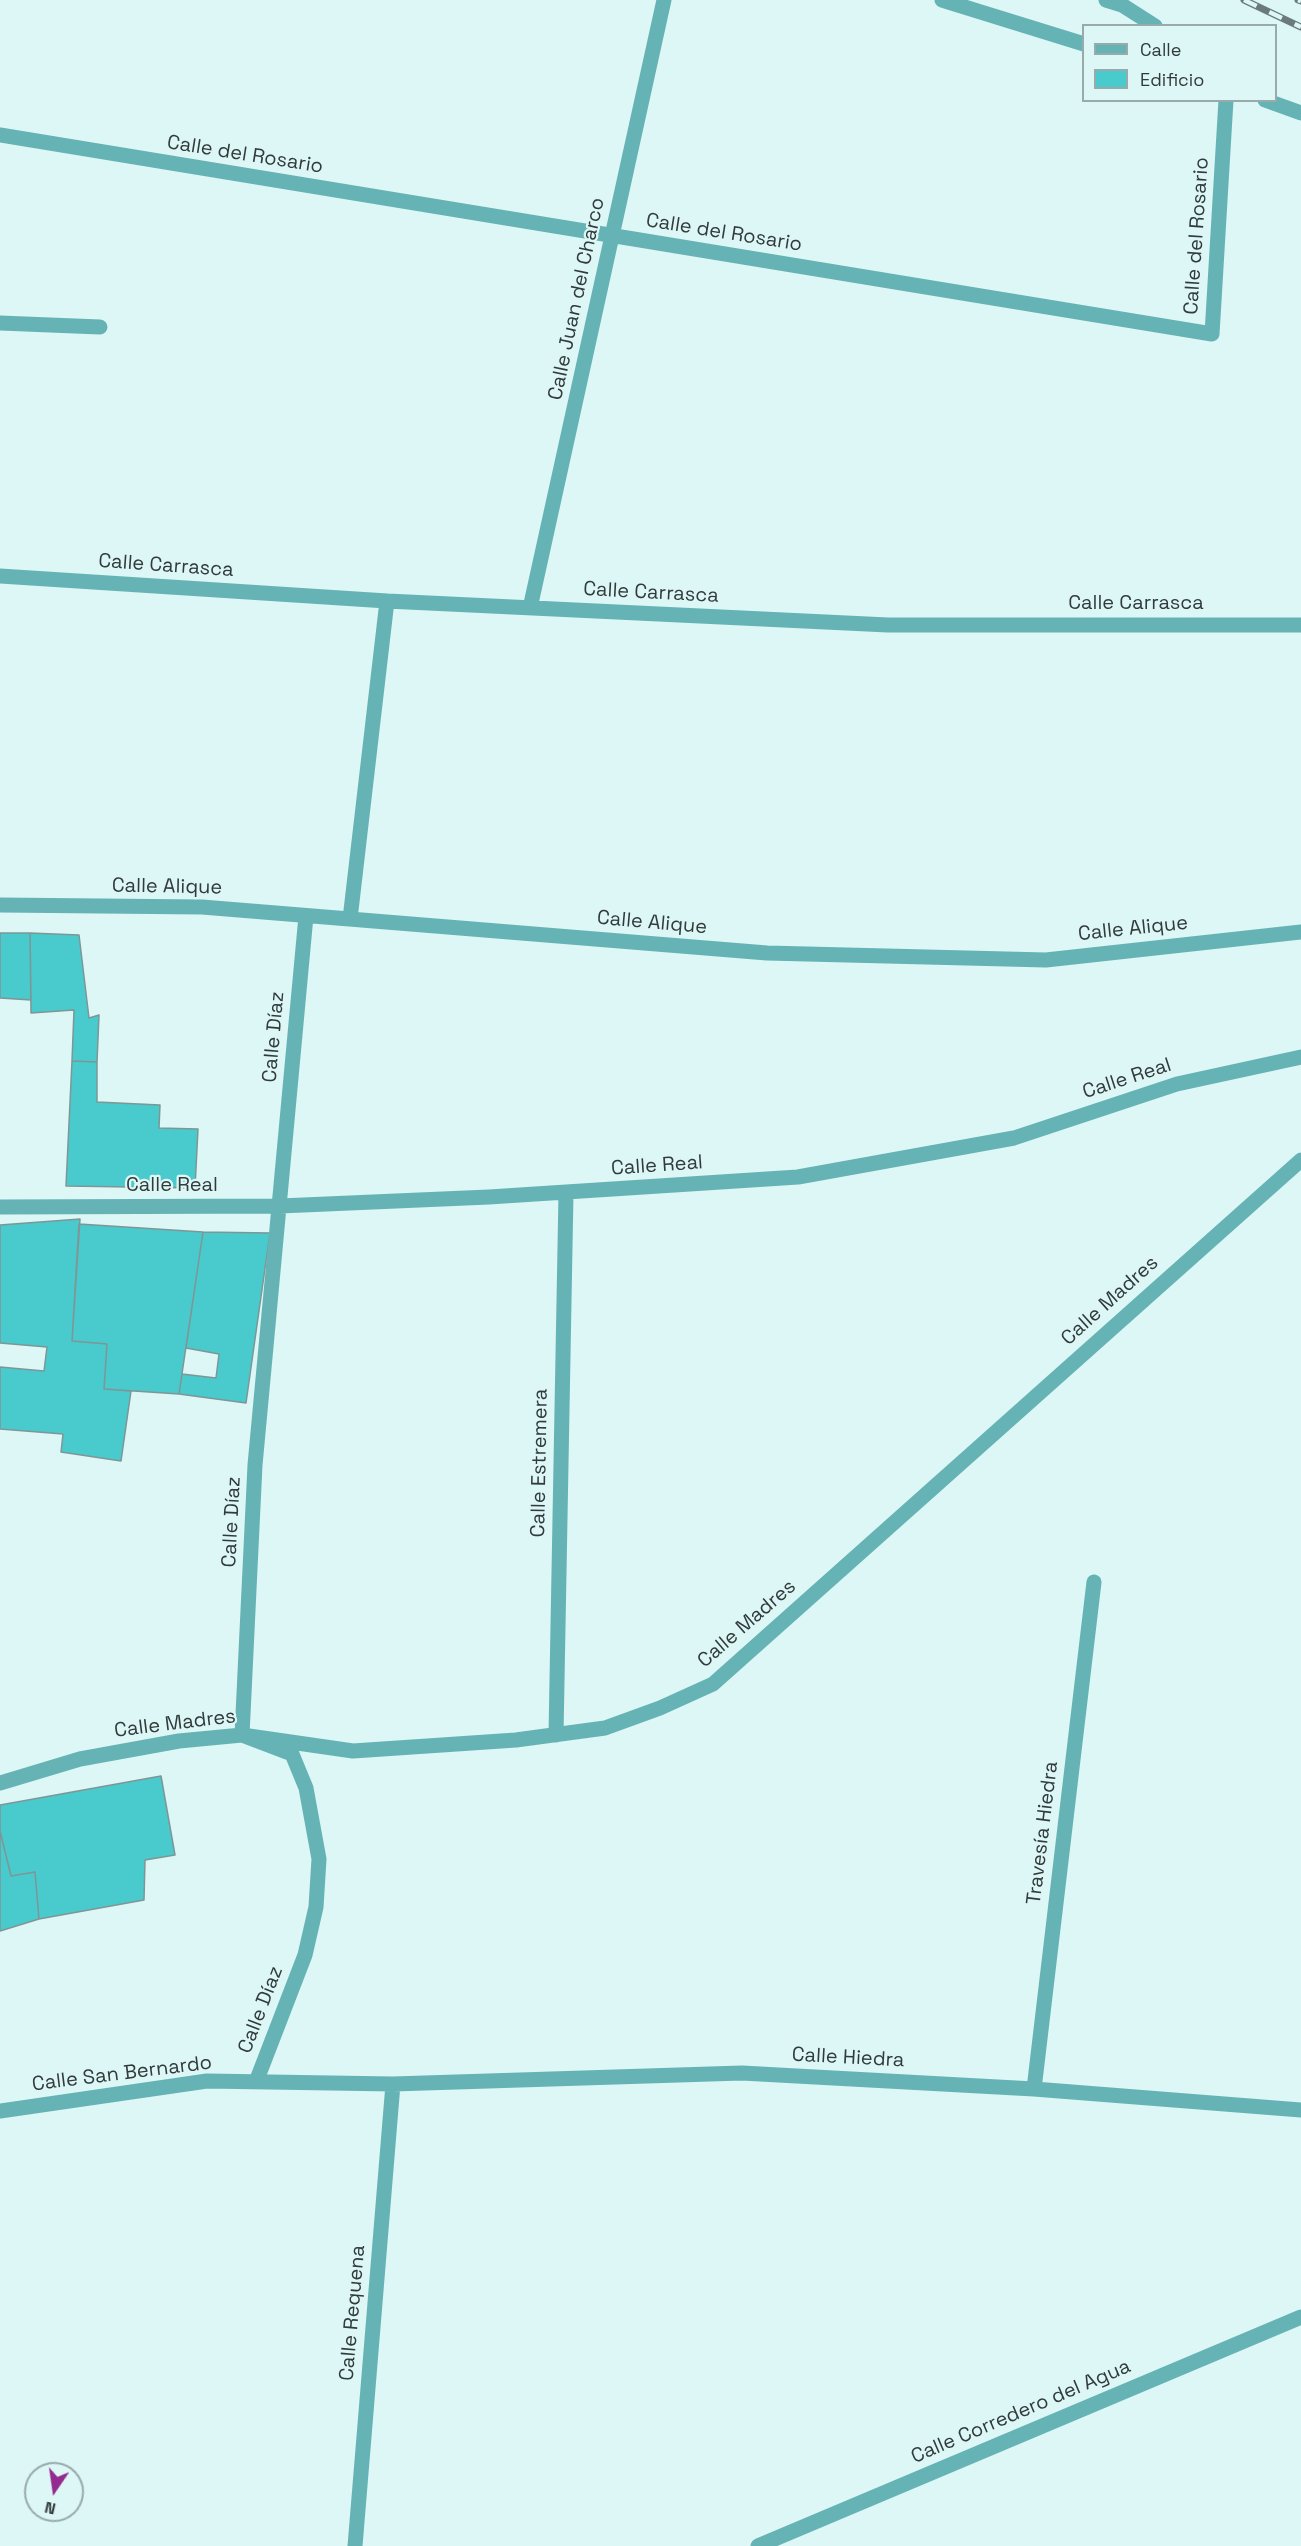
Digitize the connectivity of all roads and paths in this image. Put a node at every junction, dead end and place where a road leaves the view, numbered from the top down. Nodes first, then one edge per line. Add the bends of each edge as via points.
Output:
1 (664, 0) edge
2 (942, 0) edge
3 (1106, 0) edge
4 (1152, 24) edge
5 (1082, 44) edge
6 (1277, 100) edge
7 (1226, 102) edge
8 (1270, 102) edge
9 (1297, 112) edge
10 (0, 135) edge
11 (612, 236) junction
12 (0, 323) edge
13 (100, 327) dead end
14 (0, 576) edge
15 (387, 601) junction
16 (530, 608) junction
17 (1301, 625) edge
18 (0, 905) edge
19 (306, 916) junction
20 (350, 919) junction
21 (1301, 932) edge
22 (1301, 1057) edge
23 (1301, 1160) edge
24 (566, 1193) junction
25 (280, 1206) junction
26 (0, 1207) edge
27 (1094, 1582) dead end
28 (242, 1735) junction
29 (556, 1735) junction
30 (0, 1783) edge
31 (256, 2082) junction
32 (393, 2084) junction
33 (1034, 2089) junction
34 (1301, 2110) edge
35 (0, 2111) edge
36 (1301, 2317) edge
37 (355, 2546) edge
38 (758, 2546) edge

1 - 11 street, Calle Juan del Charco
2 - 5 street
3 - 4 street
6 - 9 street
7 - 11 street, Calle del Rosario via 1212,334
8 - 9 street
10 - 11 street, Calle del Rosario
11 - 16 street, Calle Juan del Charco
12 - 13 street
14 - 15 street, Calle Carrasca
15 - 16 street, Calle Carrasca
15 - 20 street
16 - 17 street, Calle Carrasca via 888,625
18 - 19 street, Calle Alique via 202,907
19 - 20 street, Calle Alique
19 - 25 street, Calle Díaz
20 - 21 street, Calle Alique via 768,953 1046,960
22 - 24 street, Calle Real via 1177,1084 1014,1138 798,1177
23 - 29 street, Calle Madres via 712,1684 605,1728
24 - 25 street, Calle Real
24 - 29 street, Calle Estremera
25 - 26 street, Calle Real
25 - 28 street, Calle Díaz via 255,1465
27 - 33 street, Travesía Hiedra
28 - 29 street, Calle Madres via 353,1751
28 - 30 street, Calle Madres via 179,1741 80,1759
28 - 31 street, Calle Díaz via 292,1754 306,1788 319,1859 316,1907 305,1955
31 - 32 street, Calle San Bernardo
31 - 35 street, Calle San Bernardo via 207,2081
32 - 33 street, Calle Hiedra via 742,2073
32 - 37 street, Calle Requena
33 - 34 street, Calle Hiedra
36 - 38 street, Calle Corredero del Agua

